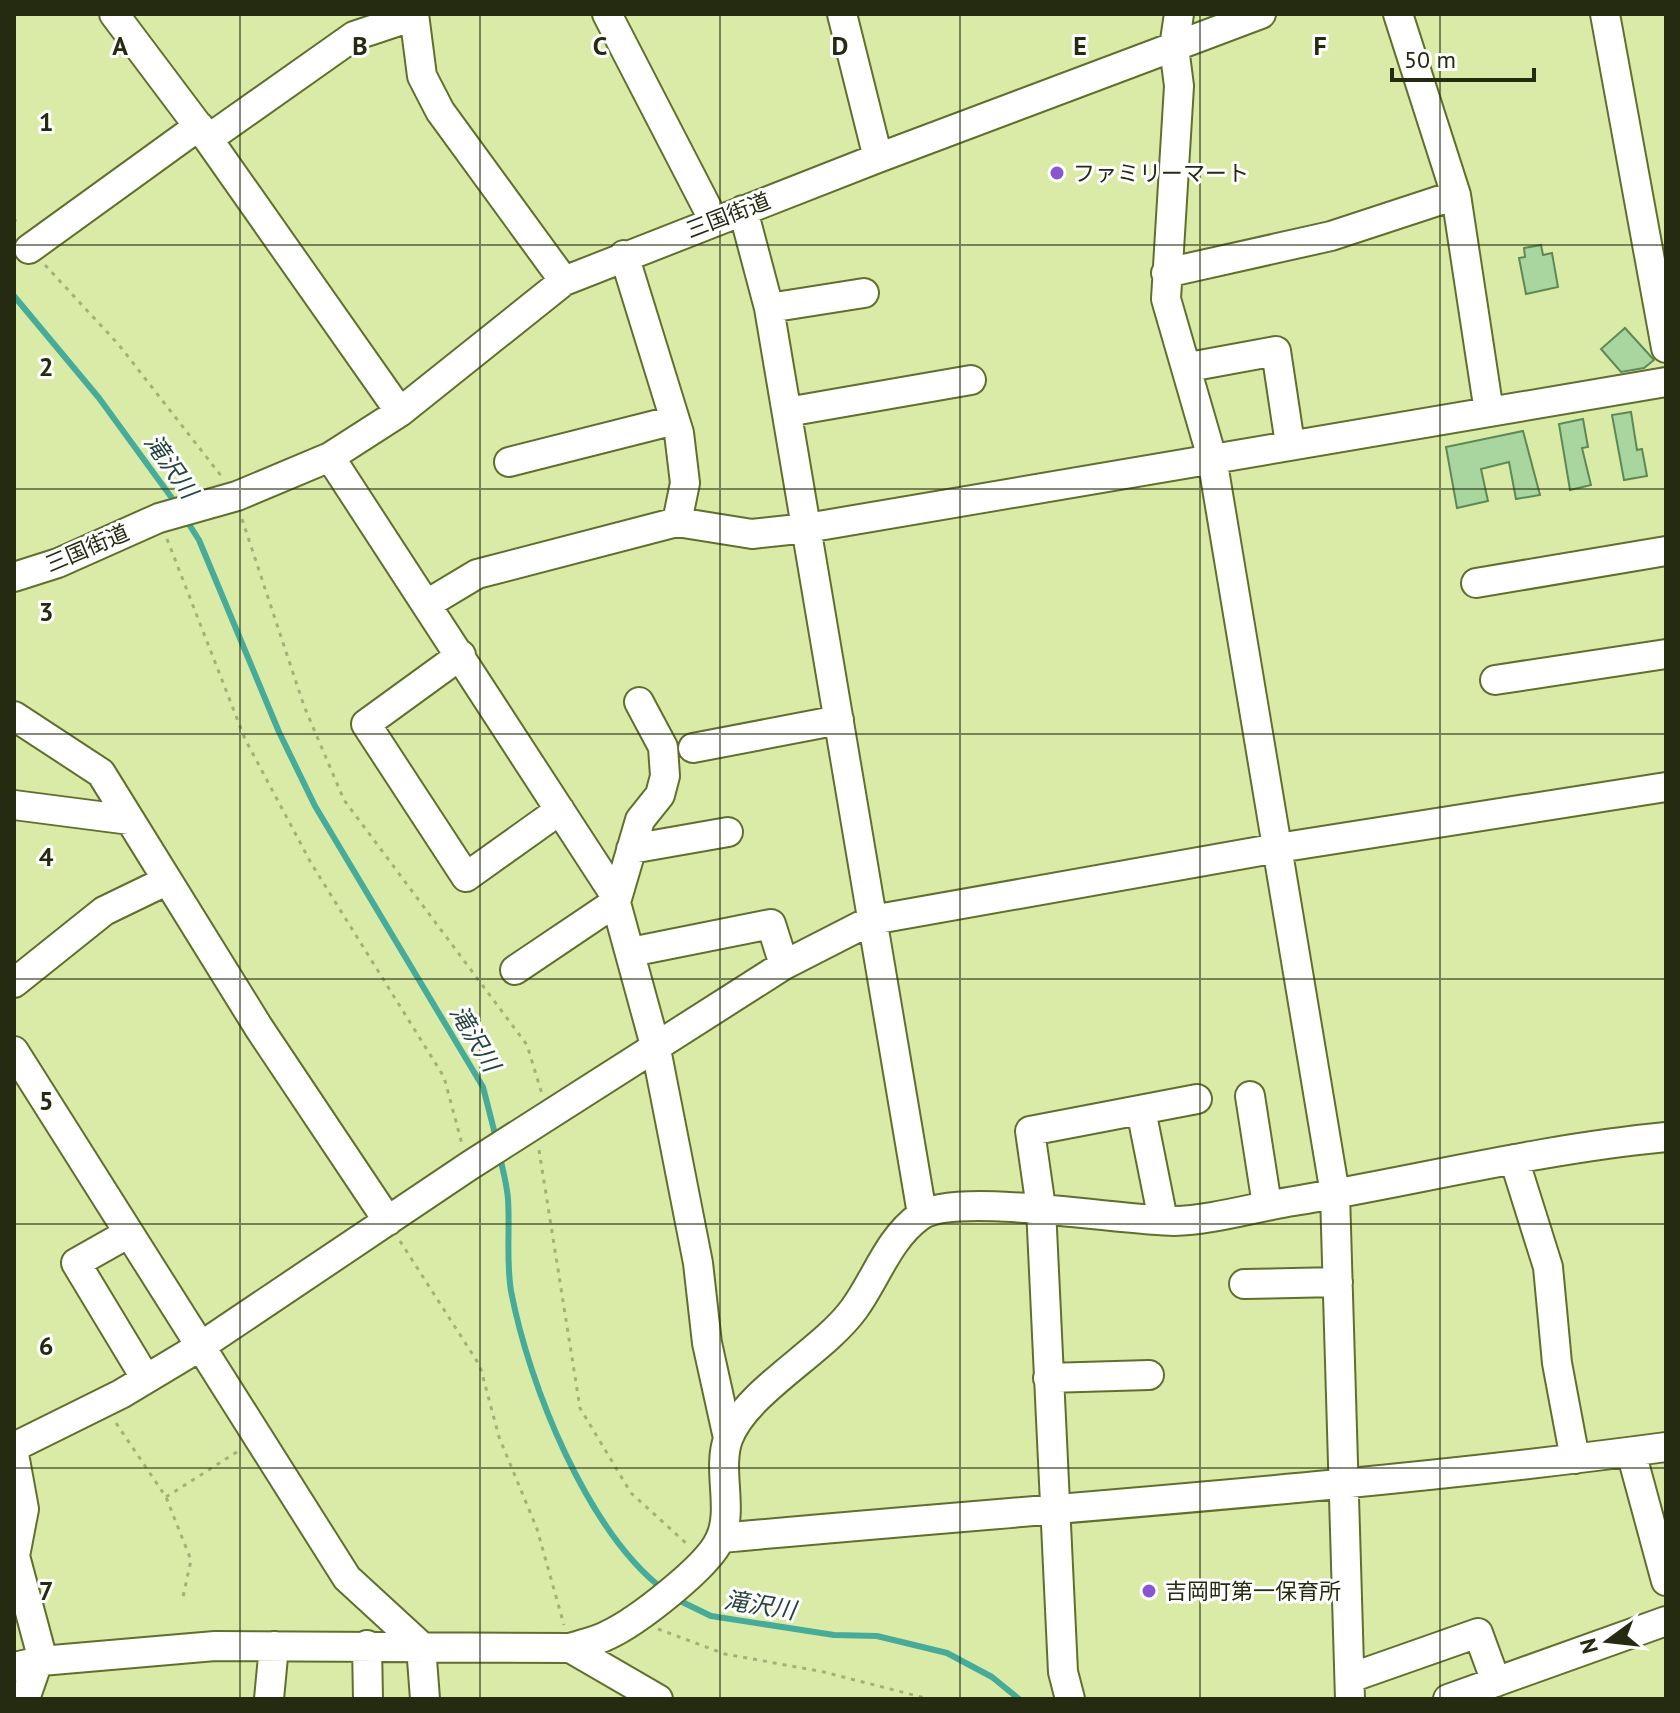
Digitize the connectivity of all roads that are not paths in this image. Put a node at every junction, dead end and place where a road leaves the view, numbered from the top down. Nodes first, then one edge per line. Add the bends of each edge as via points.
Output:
1 (114, 14) edge
2 (607, 14) edge
3 (842, 14) edge
4 (1179, 14) edge
5 (1261, 14) edge
6 (1398, 14) edge
7 (1605, 14) edge
8 (414, 15) edge
9 (1174, 47) junction
10 (203, 132) junction
11 (878, 158) junction
12 (1456, 195) junction
13 (743, 210) junction
14 (714, 221) junction
15 (29, 249) road end
16 (624, 255) junction
17 (1166, 273) junction
18 (564, 281) junction
19 (864, 293) dead end
20 (769, 308) junction
21 (1666, 348) edge
22 (1189, 367) junction
23 (971, 380) dead end
24 (1666, 382) edge
25 (400, 412) junction
26 (787, 412) junction
27 (1489, 412) junction
28 (675, 420) junction
29 (1290, 444) junction
30 (330, 457) junction
31 (1212, 458) junction
32 (509, 462) dead end
33 (677, 522) junction
34 (807, 528) junction
35 (1666, 551) edge
36 (14, 577) edge
37 (1476, 583) dead end
38 (427, 604) junction
39 (1666, 654) edge
40 (461, 655) junction
41 (1495, 680) dead end
42 (639, 702) dead end
43 (14, 716) edge
44 (839, 720) junction
45 (693, 748) dead end
46 (1666, 787) edge
47 (14, 805) edge
48 (560, 810) junction
49 (130, 820) junction
50 (728, 832) dead end
51 (1278, 848) junction
52 (631, 849) junction
53 (166, 881) junction
54 (616, 902) junction
55 (872, 920) junction
56 (631, 952) junction
57 (784, 965) junction
58 (515, 970) dead end
59 (14, 983) edge
60 (656, 1049) junction
61 (14, 1051) edge
62 (1250, 1096) dead end
63 (1197, 1099) dead end
64 (1141, 1110) junction
65 (1666, 1137) edge
66 (1514, 1159) junction
67 (1335, 1194) junction
68 (1267, 1205) junction
69 (1041, 1208) junction
70 (922, 1214) junction
71 (1163, 1220) junction
72 (388, 1221) junction
73 (129, 1233) junction
74 (1338, 1282) junction
75 (1244, 1284) dead end
76 (201, 1346) junction
77 (1149, 1375) dead end
78 (1048, 1378) junction
79 (146, 1379) junction
80 (728, 1438) junction
81 (14, 1447) edge
82 (1666, 1447) edge
83 (1631, 1452) junction
84 (14, 1454) edge
85 (1575, 1459) junction
86 (1344, 1486) junction
87 (1054, 1507) junction
88 (713, 1549) junction
89 (1666, 1581) edge
90 (1666, 1621) edge
91 (367, 1645) junction
92 (274, 1646) junction
93 (421, 1646) junction
94 (570, 1648) junction
95 (27, 1664) edge
96 (1496, 1682) junction
97 (1350, 1688) edge
98 (25, 1699) edge
99 (269, 1699) edge
100 (368, 1699) edge
101 (425, 1699) edge
102 (658, 1699) edge
103 (1070, 1699) edge
104 (1448, 1699) edge

1 - 10 street
2 - 14 street
3 - 11 street
4 - 9 street
5 - 9 street, 三国街道
6 - 12 street
7 - 21 street
8 - 10 street via 354,36
8 - 18 street via 422,76 440,111
9 - 11 street, 三国街道
9 - 17 street via 1179,86
10 - 15 street
10 - 25 street
11 - 13 street, 三国街道
12 - 17 street via 1331,236
12 - 27 street
13 - 14 street, 三国街道
13 - 20 street
14 - 16 street, 三国街道
16 - 18 street, 三国街道
16 - 28 street
17 - 22 street via 1166,299
18 - 25 street, 三国街道
19 - 20 street
20 - 26 street
22 - 29 street via 1276,351
22 - 31 street
23 - 26 street
24 - 27 street
25 - 30 street, 三国街道
26 - 34 street
27 - 29 street
28 - 32 street
28 - 33 street via 685,483
29 - 31 street
30 - 36 street, 三国街道
30 - 38 street
31 - 34 street
31 - 51 street
33 - 34 street via 752,534
33 - 38 street via 477,574
34 - 44 street
35 - 37 street
38 - 40 street
39 - 41 street
40 - 48 street
40 - 48 street via 366,724 466,877
42 - 52 street via 663,747 665,776 660,795 640,820
43 - 49 street via 101,773
44 - 45 street
44 - 55 street
46 - 51 street
47 - 49 street
48 - 54 street
49 - 53 street
50 - 52 street
51 - 55 street
51 - 67 street
52 - 54 street
53 - 59 street via 104,911
53 - 72 street
54 - 56 street
54 - 58 street
55 - 57 street
55 - 70 street
56 - 57 street via 771,924
56 - 60 street
57 - 60 street
60 - 72 street
60 - 80 street
61 - 73 street
62 - 68 street
63 - 64 street
64 - 69 street via 1030,1131
64 - 71 street
65 - 66 street
66 - 67 street
66 - 85 street via 1548,1267 1557,1363
67 - 68 street
67 - 74 street
68 - 71 street
69 - 70 street via 945,1208
69 - 71 street
69 - 78 street
70 - 80 street via 890,1248 840,1327 752,1405
72 - 76 street
73 - 76 street
73 - 79 street via 76,1263
74 - 75 street
74 - 86 street
76 - 79 street
76 - 93 street via 347,1578
77 - 78 street
78 - 87 street
79 - 81 street
80 - 88 street
82 - 83 street
83 - 85 street
83 - 89 street
84 - 95 street via 24,1509 15,1556
85 - 86 street
86 - 87 street
86 - 97 street
87 - 88 street
87 - 103 street via 1063,1672
88 - 94 street via 641,1615 607,1636
90 - 96 street
91 - 92 street
91 - 93 street
91 - 100 street
92 - 95 street via 215,1646
92 - 99 street
93 - 94 street
93 - 101 street
94 - 102 street
95 - 98 street
96 - 97 street via 1478,1633
96 - 104 street

